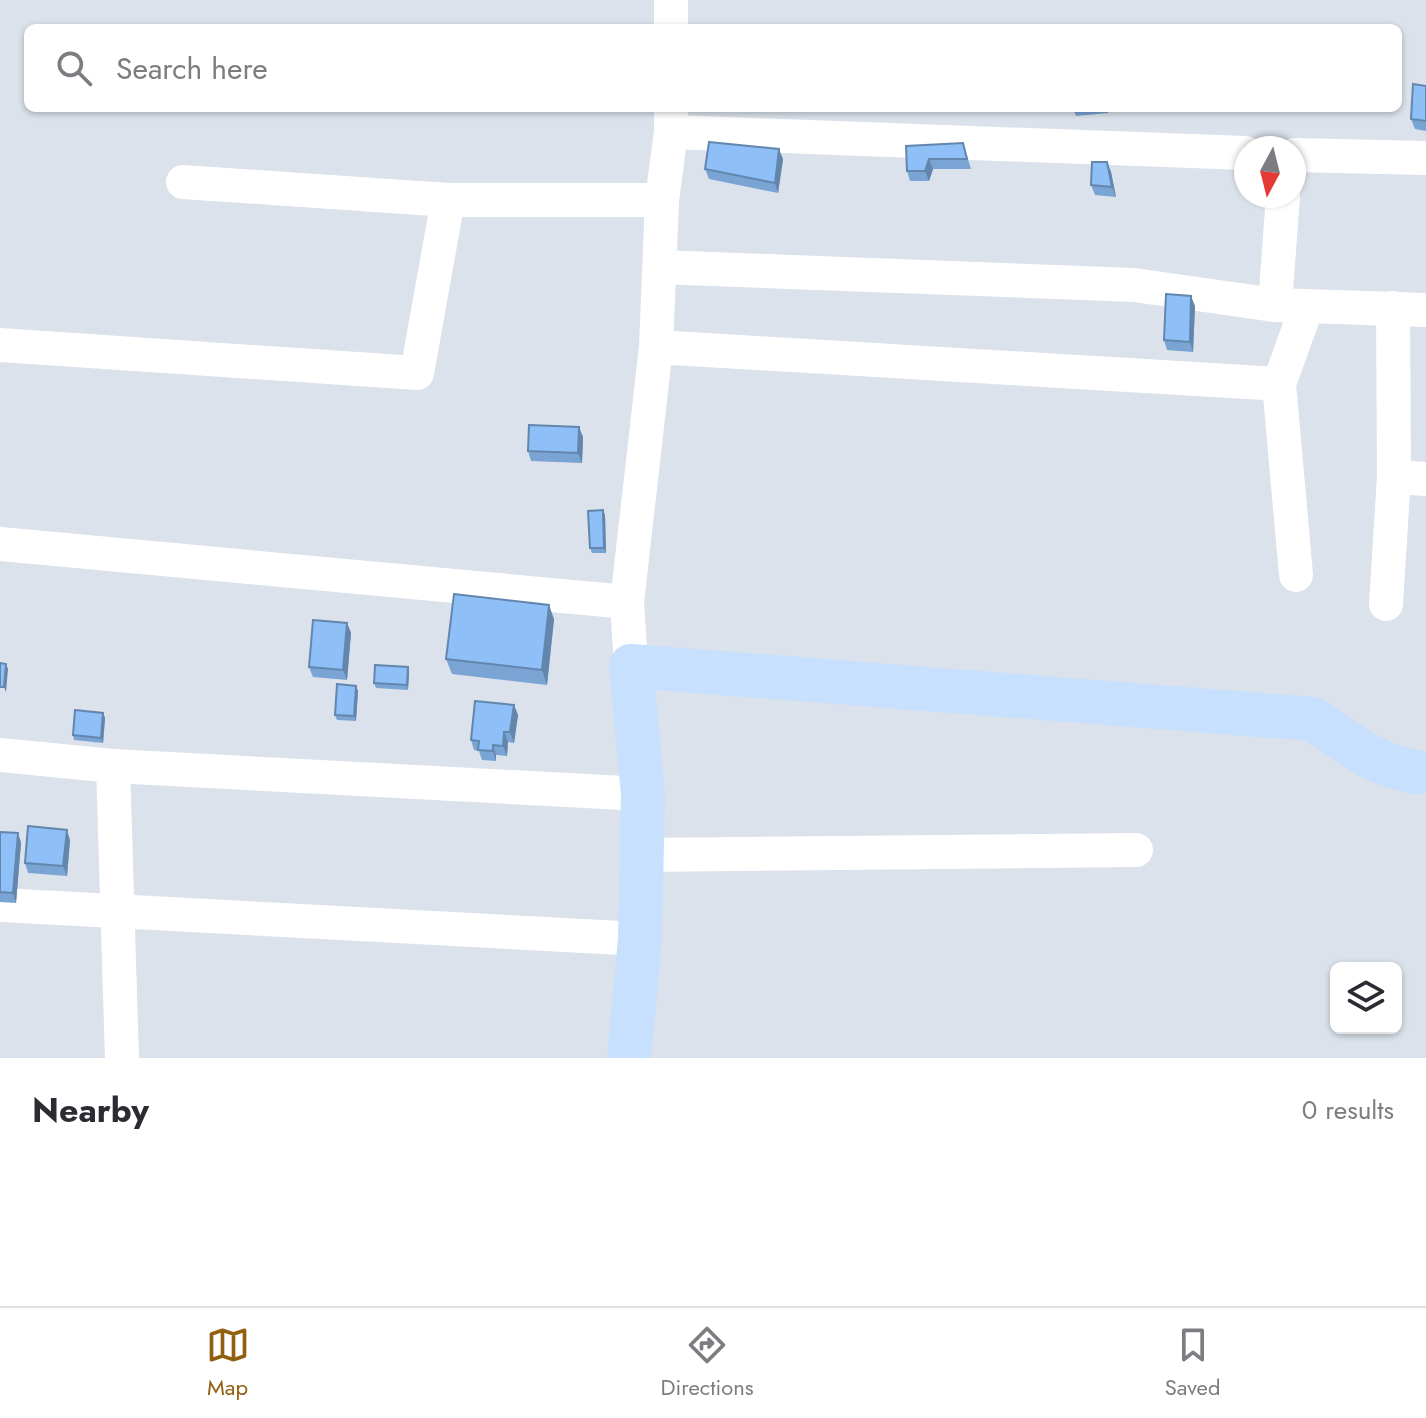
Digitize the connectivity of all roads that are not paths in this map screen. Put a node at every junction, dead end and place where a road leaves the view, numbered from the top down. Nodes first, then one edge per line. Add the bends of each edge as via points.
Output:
1 (671, 0) edge
2 (671, 24) edge
3 (671, 120) edge
4 (1234, 152) edge
5 (1306, 155) edge
6 (1426, 158) edge
7 (183, 182) dead end
8 (448, 200) junction
9 (662, 200) junction
10 (1284, 208) edge
11 (660, 267) junction
12 (1291, 305) junction
13 (1410, 309) edge
14 (0, 345) edge
15 (656, 347) junction
16 (1279, 384) junction
17 (1410, 478) edge
18 (0, 544) edge
19 (1296, 575) dead end
20 (627, 602) junction
21 (1386, 604) dead end
22 (631, 666) junction
23 (0, 755) edge
24 (113, 766) junction
25 (1426, 773) edge
26 (643, 794) junction
27 (1136, 850) dead end
28 (642, 855) junction
29 (0, 905) edge
30 (118, 911) junction
31 (640, 939) junction
32 (122, 1058) edge
33 (629, 1058) edge

1 - 2 street
3 - 4 street
3 - 9 street
5 - 6 street
7 - 8 street
8 - 9 street
8 - 14 street via 417,373
9 - 11 street
10 - 12 street
11 - 12 street via 1134,285
11 - 15 street
12 - 13 street
12 - 16 street
13 - 17 street
15 - 16 street
15 - 20 street
16 - 19 street
17 - 21 street
18 - 20 street
20 - 22 street
22 - 25 main road via 1313,719 1373,759
22 - 26 main road
23 - 24 street
24 - 26 street
24 - 30 street
26 - 28 main road
27 - 28 street
28 - 31 main road
29 - 30 street
30 - 31 street
30 - 32 street
31 - 33 main road

